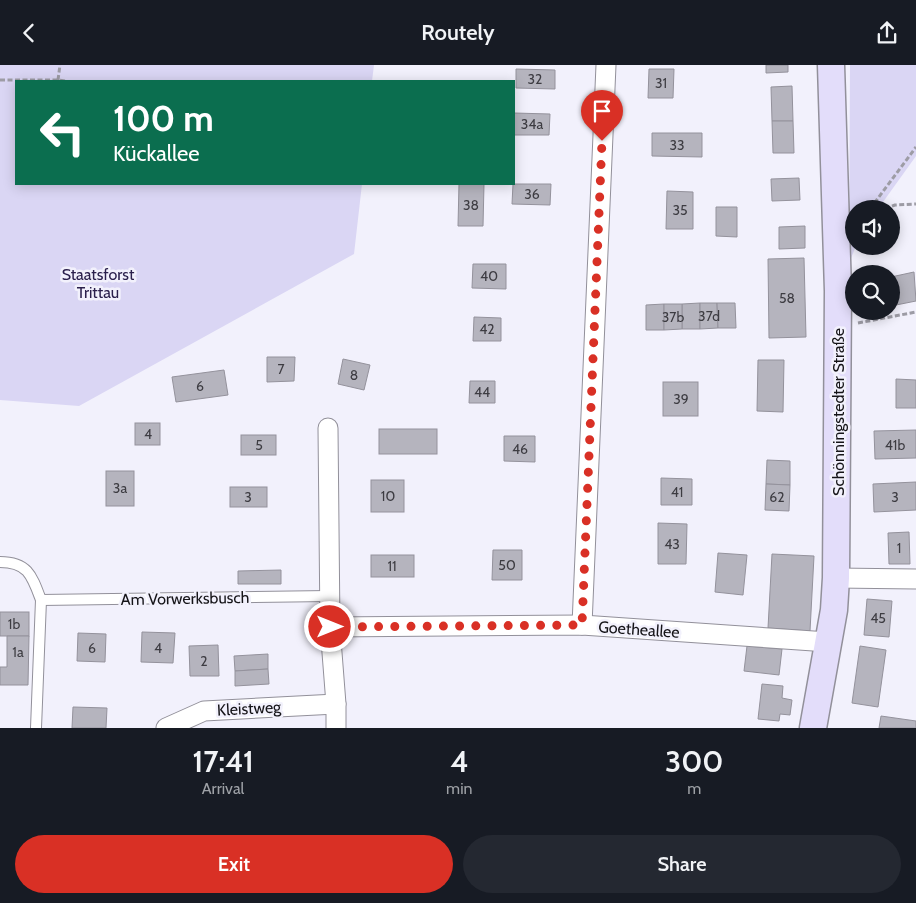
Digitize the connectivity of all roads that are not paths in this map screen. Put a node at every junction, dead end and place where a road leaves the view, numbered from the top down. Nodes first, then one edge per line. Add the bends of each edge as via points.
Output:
1 (606, 65) edge
2 (831, 65) edge
3 (328, 428) dead end
4 (0, 562) edge
5 (836, 578) junction
6 (916, 579) edge
7 (330, 596) junction
8 (41, 599) junction
9 (582, 625) junction
10 (330, 627) junction
11 (828, 642) junction
12 (336, 704) junction
13 (36, 728) edge
14 (166, 728) edge
15 (336, 728) edge
16 (813, 728) edge

1 - 9 street
2 - 5 main road, Schönningstedter Straße via 838,326
3 - 7 street
4 - 8 lane via 14,562 32,575
5 - 6 street
5 - 11 main road, Schönningstedter Straße
7 - 8 lane, Am Vorwerksbusch
7 - 10 street
8 - 13 lane
9 - 10 street, Goetheallee
9 - 11 street, Goetheallee
10 - 12 street
11 - 16 main road, Schönningstedter Straße
12 - 14 street, Kleistweg via 204,711
12 - 15 street

